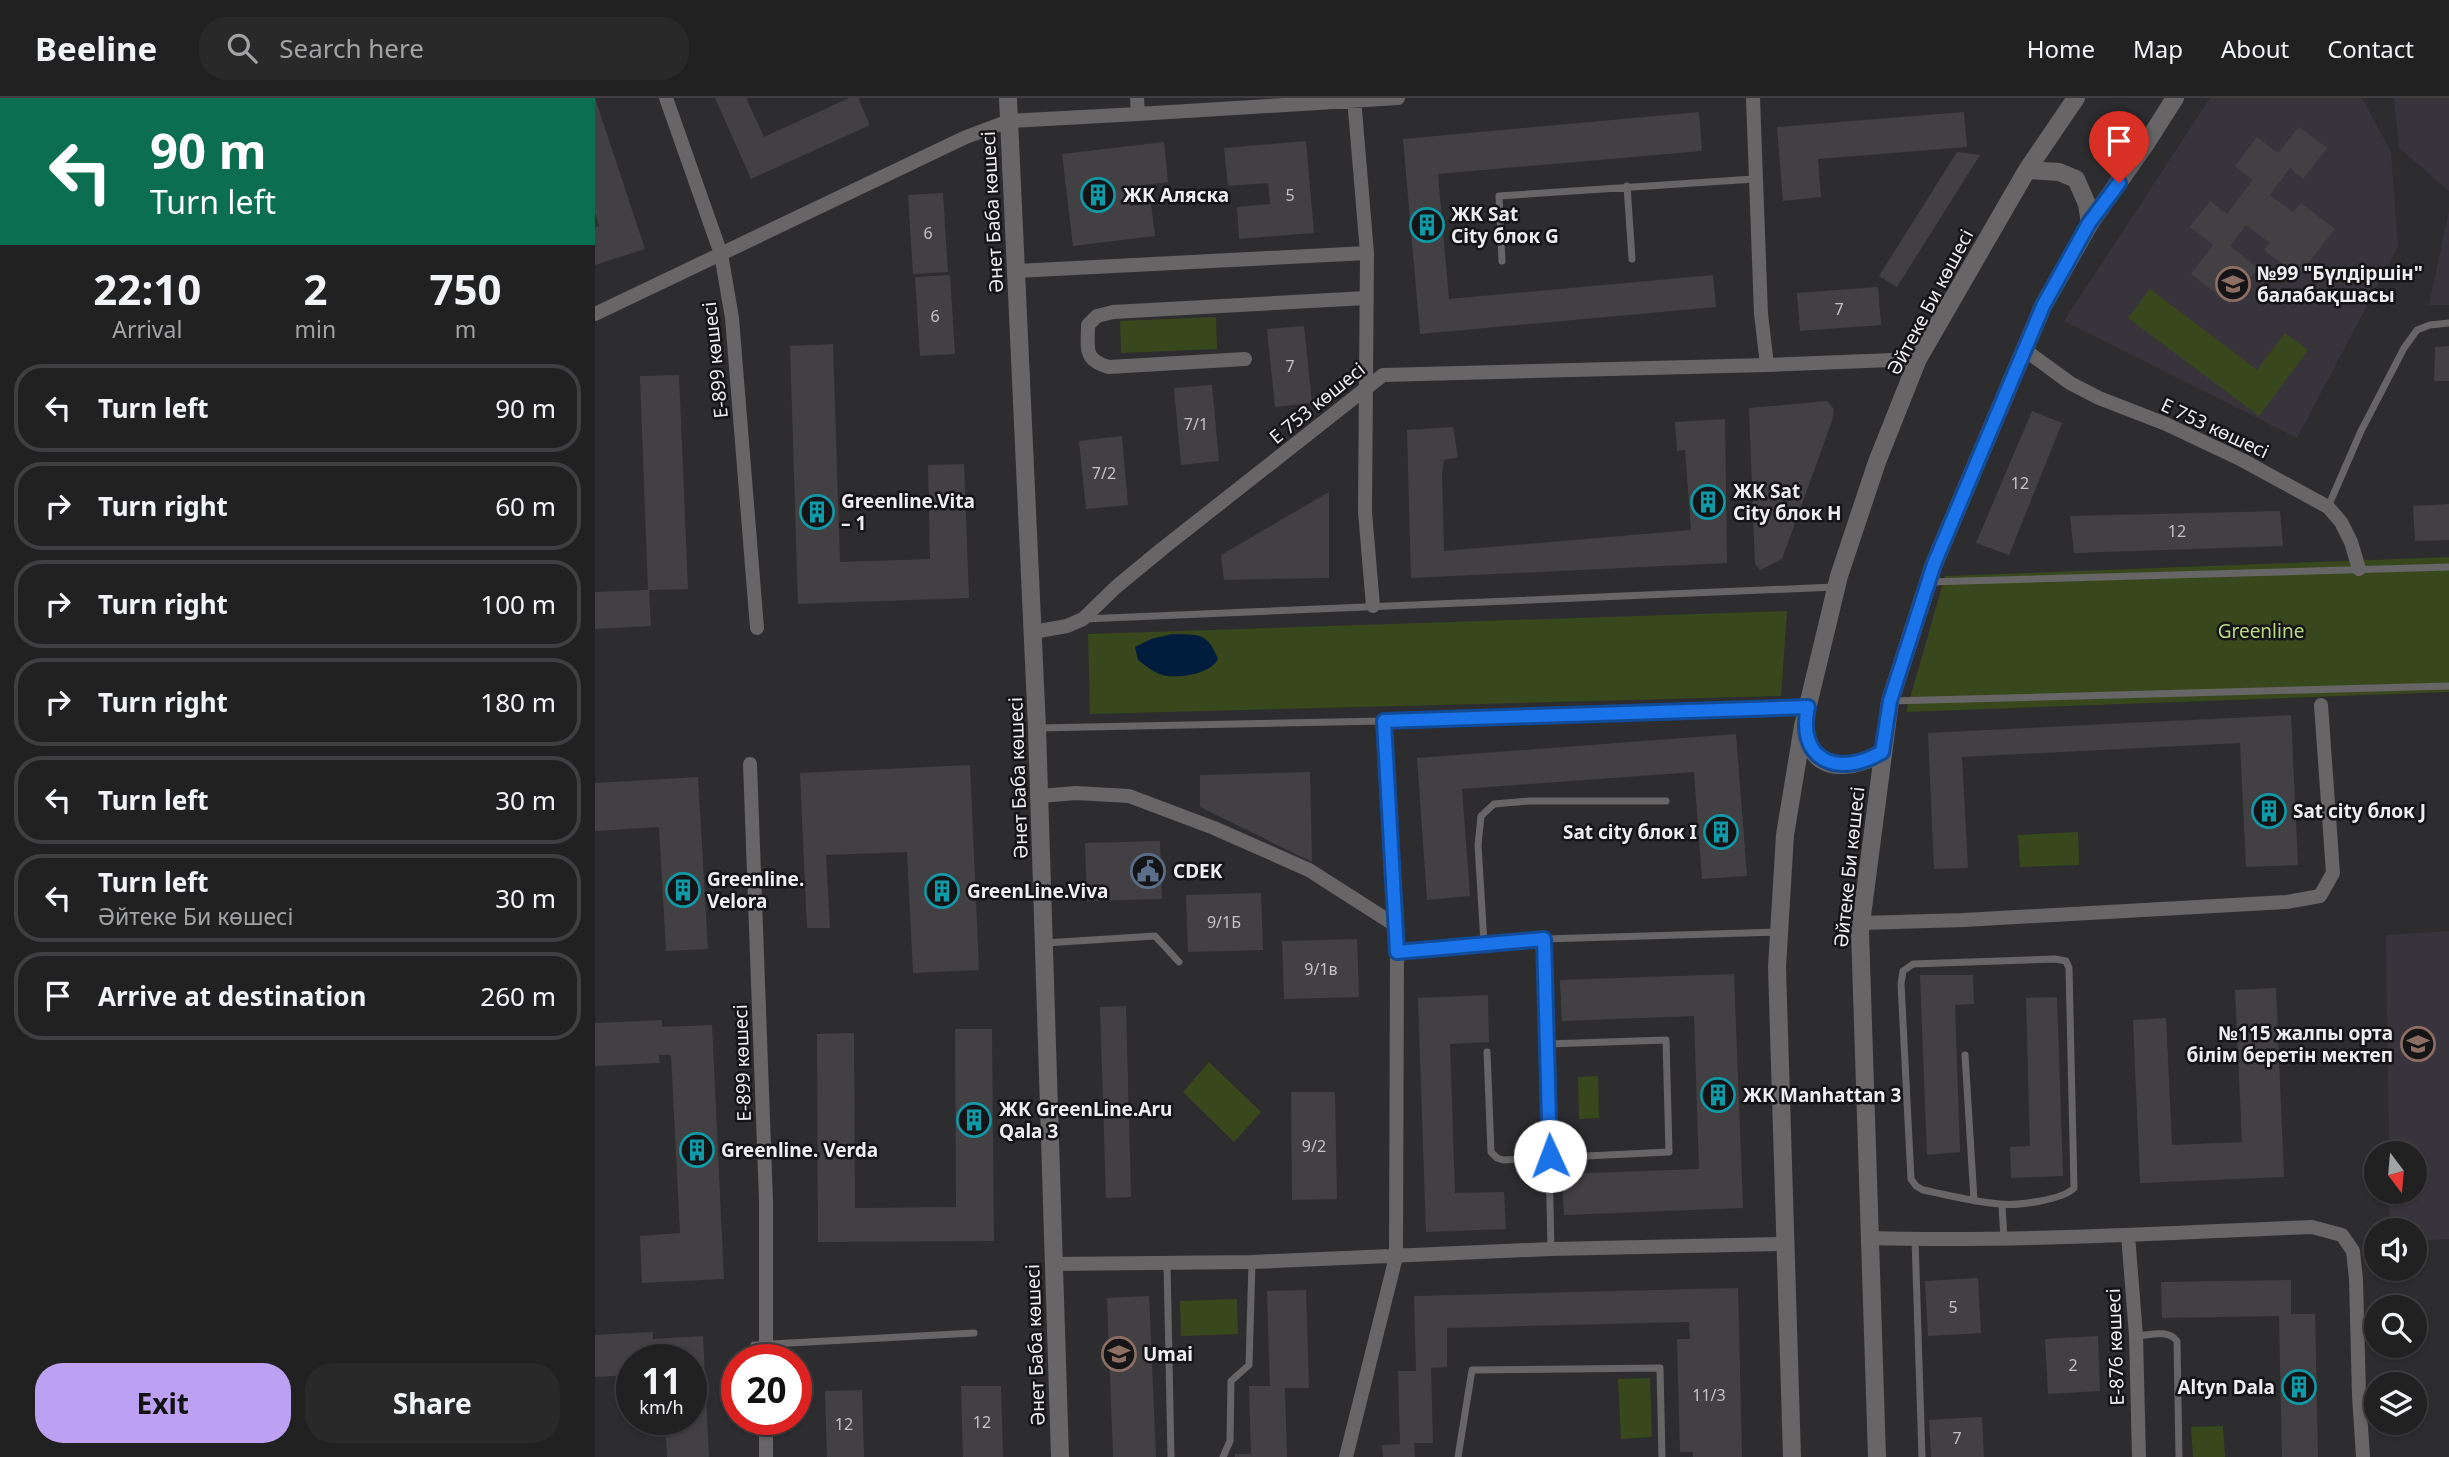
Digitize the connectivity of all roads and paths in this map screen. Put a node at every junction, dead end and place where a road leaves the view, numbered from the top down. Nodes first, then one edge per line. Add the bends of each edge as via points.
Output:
1 (666, 98) edge
2 (1009, 98) edge
3 (1137, 98) edge
4 (1398, 98) edge
5 (1752, 98) edge
6 (2076, 98) edge
7 (2175, 98) edge
8 (1354, 99) edge
9 (1226, 103) edge
10 (1138, 114) junction
11 (1009, 121) junction
12 (2027, 170) junction
13 (1754, 179) junction
14 (1627, 186) junction
15 (2089, 223) junction
16 (1367, 253) junction
17 (721, 254) junction
18 (1633, 259) dead end
19 (1502, 261) dead end
20 (1016, 271) junction
21 (1366, 298) junction
22 (595, 314) edge
23 (2449, 323) edge
24 (2025, 350) junction
25 (1245, 359) dead end
26 (1918, 359) junction
27 (1767, 365) junction
28 (1364, 388) junction
29 (2328, 507) junction
30 (2449, 567) edge
31 (2359, 569) junction
32 (1928, 582) junction
33 (1837, 587) junction
34 (1373, 606) junction
35 (1083, 619) junction
36 (757, 628) dead end
37 (1033, 632) junction
38 (2449, 686) edge
39 (1890, 701) junction
40 (2321, 705) dead end
41 (1808, 707) junction
42 (1384, 721) junction
43 (1804, 726) junction
44 (1037, 728) junction
45 (1882, 752) junction
46 (750, 764) dead end
47 (1040, 796) junction
48 (1666, 801) dead end
49 (1861, 923) junction
50 (1395, 925) junction
51 (1779, 932) junction
52 (1544, 939) junction
53 (1044, 943) junction
54 (1483, 943) junction
55 (1397, 952) junction
56 (1179, 962) dead end
57 (1547, 1044) junction
58 (1487, 1052) dead end
59 (1965, 1055) dead end
60 (1550, 1156) junction
61 (1975, 1200) junction
62 (2002, 1205) junction
63 (2128, 1235) junction
64 (1870, 1238) junction
65 (1915, 1239) junction
66 (2004, 1240) junction
67 (1784, 1244) junction
68 (1551, 1249) junction
69 (1396, 1257) junction
70 (1252, 1262) junction
71 (1167, 1263) junction
72 (1053, 1264) junction
73 (974, 1333) dead end
74 (2136, 1336) junction
75 (760, 1344) edge
76 (778, 1344) edge
77 (766, 1435) edge
78 (766, 1457) edge
79 (1060, 1457) edge
80 (1171, 1457) edge
81 (1223, 1457) edge
82 (1346, 1457) edge
83 (1458, 1457) edge
84 (1662, 1457) edge
85 (1792, 1457) edge
86 (1877, 1457) edge
87 (1922, 1457) edge
88 (2139, 1457) edge
89 (2179, 1457) edge
90 (2363, 1457) edge

1 - 17 street, Е-899 көшесі
2 - 11 street, Әнет Баба көшесі
3 - 10 street
4 - 8 street
5 - 13 street
6 - 12 street, Әйтеке Би көшесі
7 - 15 street, Әйтеке Би көшесі
8 - 9 street
8 - 16 street
9 - 10 street
10 - 11 street
11 - 17 street via 965,137
11 - 20 street, Әнет Баба көшесі
12 - 15 street via 2059,172 2075,179 2087,204
12 - 26 street, Әйтеке Би көшесі
13 - 14 lane
13 - 27 street
14 - 18 lane
14 - 19 lane via 1499,196
15 - 24 street, Әйтеке Би көшесі via 2043,306
16 - 20 street
16 - 21 street
17 - 22 street
17 - 36 street, Е-899 көшесі via 732,318
20 - 37 street, Әнет Баба көшесі
21 - 25 street via 1113,312 1097,316 1088,325 1088,355 1109,367
21 - 28 street
23 - 29 lane via 2417,330 2404,348
24 - 29 street, Е 753 көшесі via 2070,383 2242,460
24 - 32 street, Әйтеке Би көшесі
26 - 27 street, Е 753 көшесі
26 - 33 street, Әйтеке Би көшесі via 1877,462
27 - 28 street, Е 753 көшесі via 1383,375
28 - 34 street via 1365,512
28 - 35 street, Е 753 көшесі via 1162,548
29 - 31 street, Е 753 көшесі via 2351,542
30 - 31 lane
31 - 32 lane
32 - 39 street, Әйтеке Би көшесі
33 - 34 lane
33 - 41 street, Әйтеке Би көшесі
34 - 35 lane
35 - 37 street, Е 753 көшесі
37 - 44 street, Әнет Баба көшесі
38 - 39 lane
39 - 45 street, Әйтеке Би көшесі
40 - 49 street via 2333,873 2320,896 2286,902
41 - 42 lane
41 - 43 street, Әйтеке Би көшесі
42 - 44 lane
42 - 50 street
43 - 45 street via 1813,752 1839,766 1872,759
43 - 51 street, Әйтеке Би көшесі via 1785,835
44 - 47 street, Әнет Баба көшесі
45 - 49 street, Әйтеке Би көшесі
46 - 75 street, Е-899 көшесі via 766,1201
47 - 50 street via 1129,796 1309,870
47 - 53 street, Әнет Баба көшесі
48 - 54 lane via 1494,804 1481,816 1478,845
49 - 64 street, Әйтеке Би көшесі
50 - 55 street
51 - 52 lane
51 - 67 street, Әйтеке Би көшесі
52 - 54 lane
52 - 57 lane
53 - 56 lane via 1155,936
53 - 72 street, Әнет Баба көшесі
54 - 55 lane
55 - 69 street
57 - 60 lane
57 - 60 lane via 1665,1040 1669,1152
58 - 60 lane via 1491,1152 1503,1160
59 - 61 lane
60 - 68 lane
61 - 62 lane
61 - 62 lane via 1923,1190 1910,1179 1903,971 1913,964 2066,961 2074,1188 2058,1198
62 - 66 lane
63 - 66 street
63 - 74 street, Е-876 көшесі
63 - 90 street via 2312,1227 2342,1235 2353,1251 2356,1279
64 - 65 street
64 - 86 street, Әйтеке Би көшесі
65 - 66 street
65 - 87 lane
67 - 68 street
67 - 85 street, Әйтеке Би көшесі
68 - 69 street
69 - 70 street
69 - 82 street
70 - 71 street
70 - 81 lane via 1249,1365 1231,1381 1230,1441
71 - 72 street
71 - 80 lane
72 - 79 street, Әнет Баба көшесі
73 - 76 lane
74 - 88 street, Е-876 көшесі
74 - 89 lane via 2165,1333 2177,1341
77 - 78 street
83 - 84 lane via 1472,1370 1660,1368

